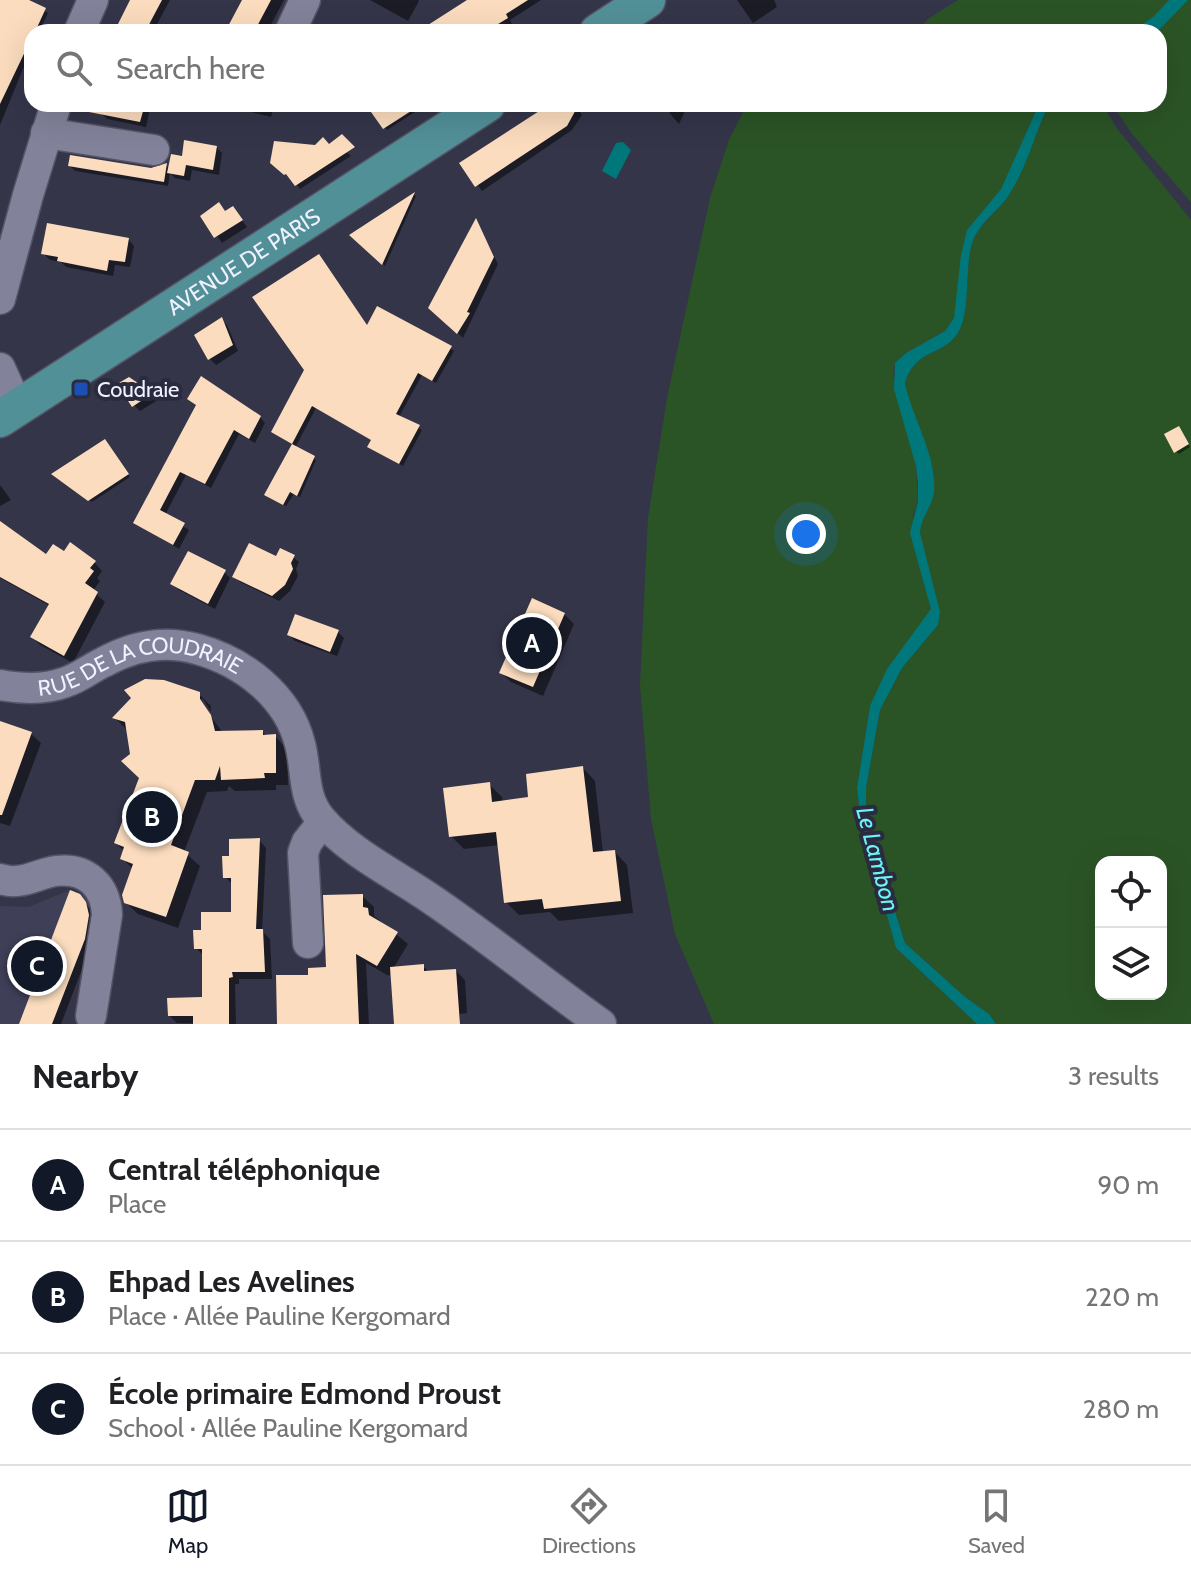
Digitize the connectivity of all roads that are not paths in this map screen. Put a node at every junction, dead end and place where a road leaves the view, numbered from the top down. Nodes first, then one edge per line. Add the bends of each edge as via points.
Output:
1 (93, 0) edge
2 (305, 0) edge
3 (647, 0) edge
4 (82, 24) edge
5 (294, 24) edge
6 (610, 24) edge
7 (53, 112) edge
8 (475, 112) edge
9 (46, 133) junction
10 (154, 150) dead end
11 (0, 299) edge
12 (0, 368) edge
13 (9, 414) edge
14 (0, 685) edge
15 (323, 822) junction
16 (0, 879) edge
17 (308, 943) dead end
18 (91, 1016) dead end
19 (601, 1024) edge

1 - 4 street
2 - 5 street
3 - 6 main road
7 - 9 street
8 - 13 main road, AVENUE DE PARIS
9 - 10 street
9 - 11 street
12 - 13 street
14 - 15 street, RUE DE LA COUDRAIE via 37,688 68,682 120,654 162,644 221,658 251,675 280,703 300,743 306,787
15 - 17 street via 303,853
15 - 19 street, RUE DE LA COUDRAIE
16 - 18 street via 22,882 60,870 97,884 107,915

